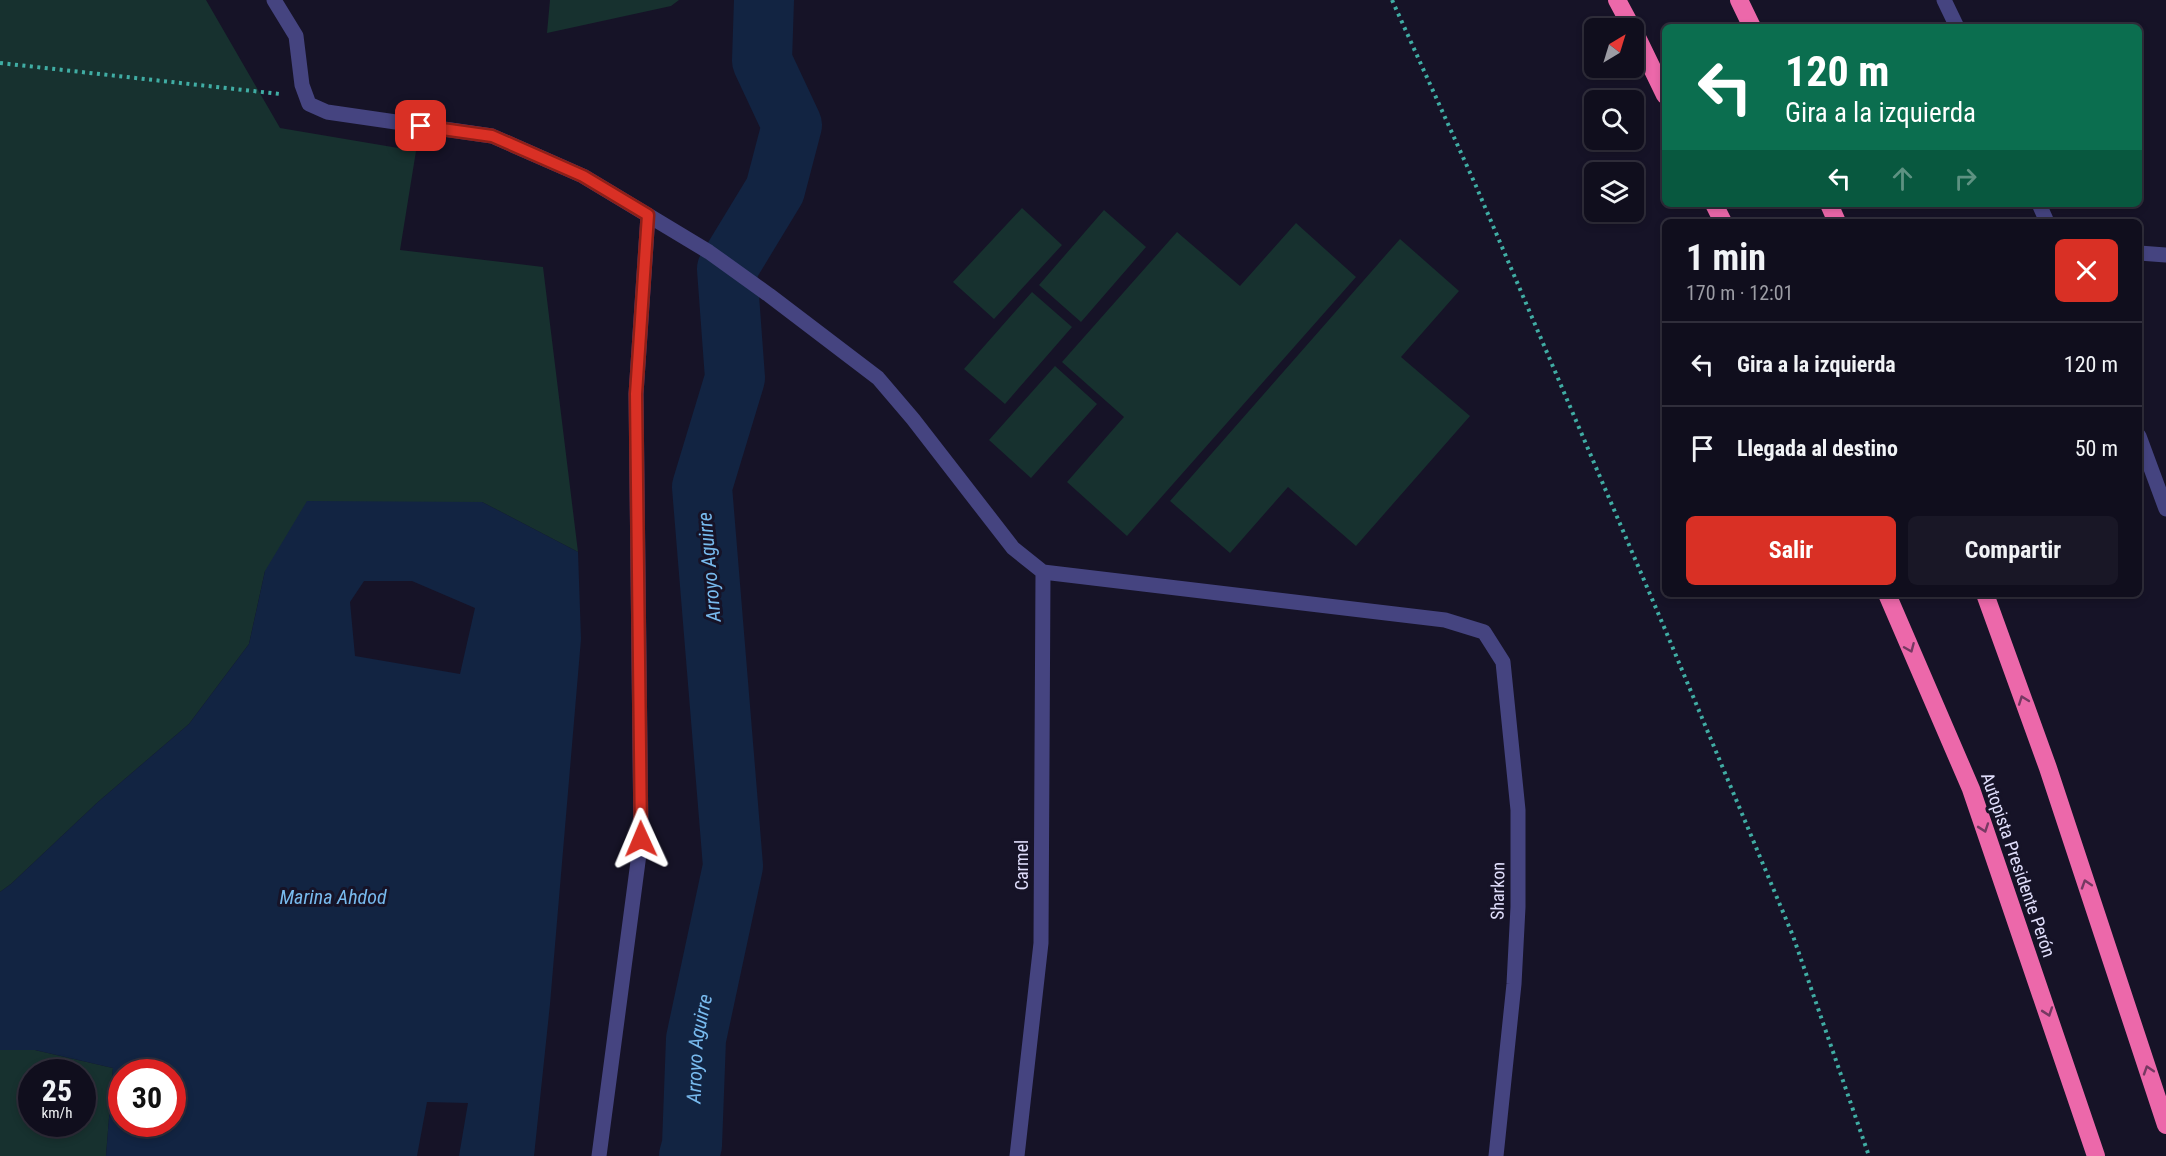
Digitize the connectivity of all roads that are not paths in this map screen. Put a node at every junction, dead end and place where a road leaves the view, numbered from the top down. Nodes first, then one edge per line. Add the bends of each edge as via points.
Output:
1 (274, 0) edge
2 (1617, 0) edge
3 (1739, 0) edge
4 (1944, 0) edge
5 (1627, 18) edge
6 (1751, 24) edge
7 (1956, 24) edge
8 (1644, 52) edge
9 (1662, 89) edge
10 (648, 215) junction
11 (2142, 252) edge
12 (2166, 255) edge
13 (2142, 444) edge
14 (2166, 508) edge
15 (1043, 572) junction
16 (1888, 597) edge
17 (1986, 597) edge
18 (2166, 1125) edge
19 (599, 1156) edge
20 (1017, 1156) edge
21 (1496, 1156) edge
22 (2096, 1156) edge

1 - 10 street via 296,36 302,85 309,104 327,112 492,136 583,176
2 - 5 highway
3 - 6 highway
4 - 7 street
8 - 9 highway
10 - 15 street via 769,295 878,378 1013,548
10 - 19 street via 636,394 641,839
11 - 12 street
13 - 14 street
15 - 20 street, Carmel via 1041,943
15 - 21 street, Sharkon via 1445,620 1484,632 1503,662 1518,810 1514,984
16 -> 22 highway, Autopista Presidente Perón via 1971,789
18 -> 17 highway via 2048,768

